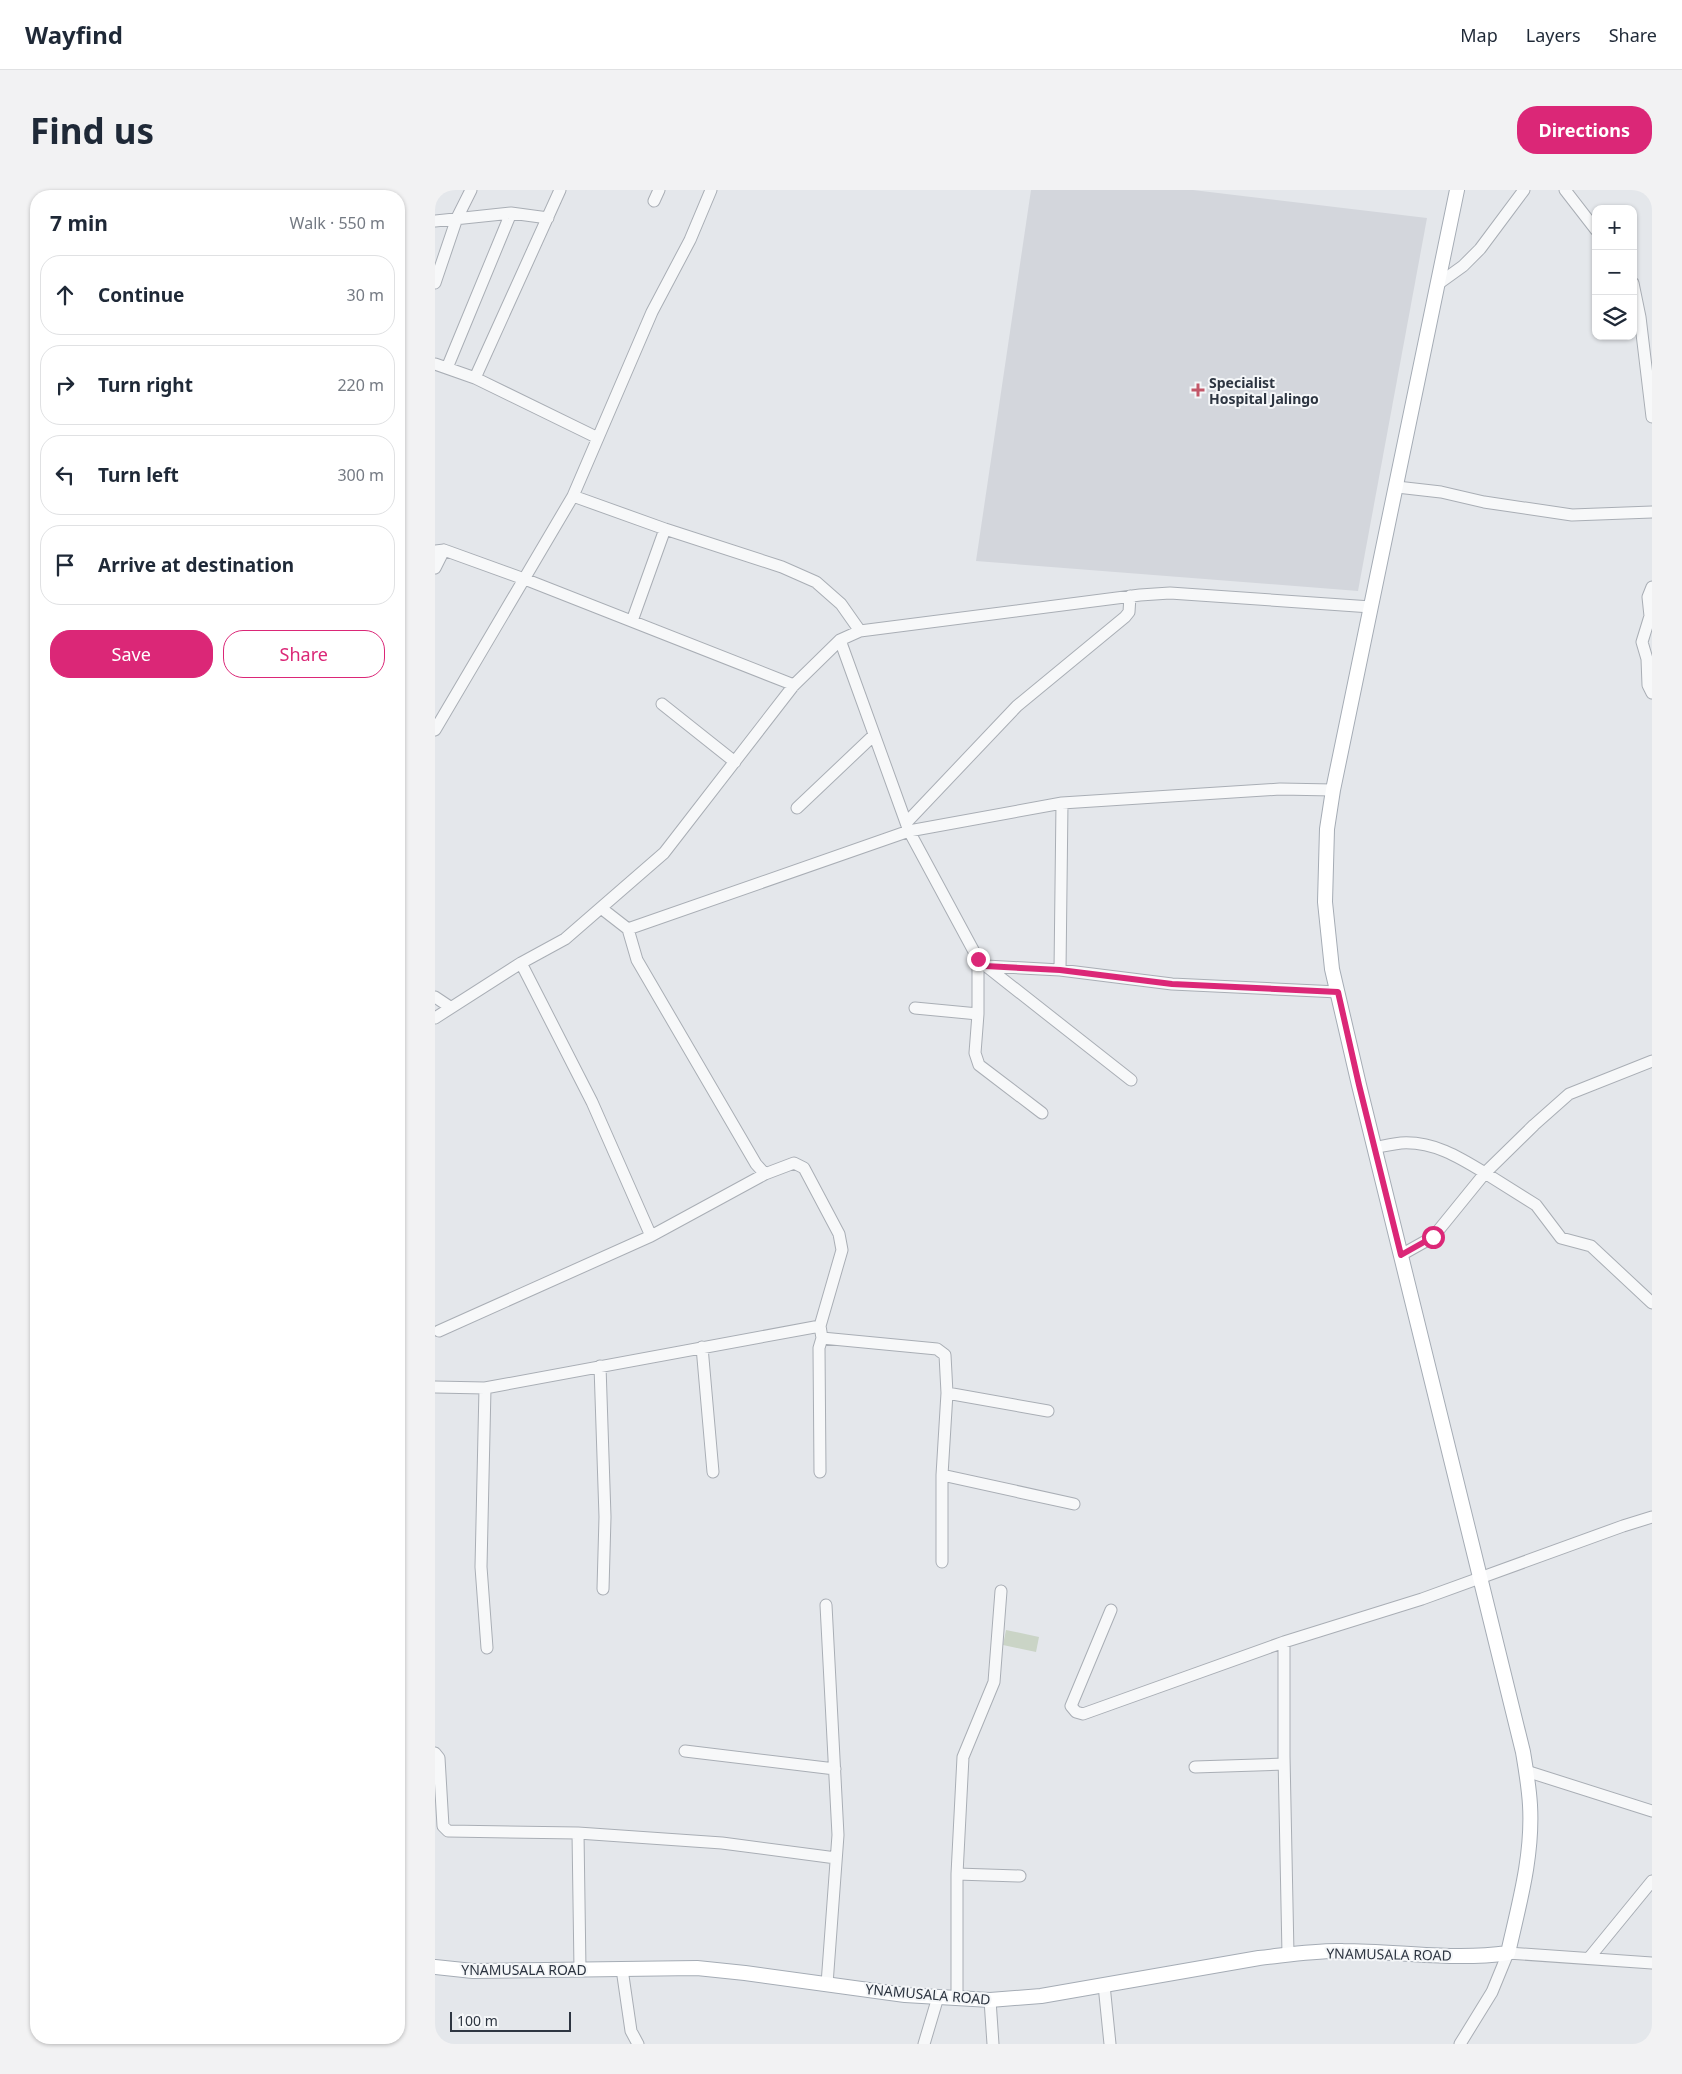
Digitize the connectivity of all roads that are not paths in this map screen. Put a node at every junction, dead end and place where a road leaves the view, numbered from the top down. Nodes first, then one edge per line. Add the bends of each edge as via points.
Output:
1 (471, 190) edge
2 (560, 190) edge
3 (711, 190) edge
4 (1457, 190) edge
5 (1524, 190) edge
6 (1565, 190) edge
7 (511, 213) junction
8 (457, 218) junction
9 (548, 218) junction
10 (435, 221) edge
11 (1592, 225) edge
12 (435, 283) edge
13 (1438, 284) junction
14 (1635, 295) edge
15 (435, 364) edge
16 (447, 368) junction
17 (475, 378) junction
18 (1652, 417) edge
19 (598, 438) junction
20 (1397, 487) junction
21 (573, 496) junction
22 (1652, 512) edge
23 (665, 529) junction
24 (439, 551) edge
25 (435, 568) edge
26 (524, 579) junction
27 (1652, 587) edge
28 (1130, 596) junction
29 (1371, 607) junction
30 (632, 621) junction
31 (1650, 623) edge
32 (860, 631) junction
33 (840, 640) junction
34 (794, 686) junction
35 (1652, 693) edge
36 (661, 704) dead end
37 (435, 730) edge
38 (874, 735) junction
39 (735, 762) junction
40 (1333, 790) junction
41 (1061, 803) junction
42 (797, 808) dead end
43 (908, 827) junction
44 (601, 908) junction
45 (628, 929) junction
46 (521, 963) junction
47 (982, 963) junction
48 (1060, 970) junction
49 (1338, 992) junction
50 (435, 997) edge
51 (450, 1007) junction
52 (915, 1008) dead end
53 (978, 1014) junction
54 (435, 1018) edge
55 (1652, 1061) edge
56 (1131, 1080) dead end
57 (1042, 1112) dead end
58 (1374, 1148) junction
59 (1485, 1173) junction
60 (765, 1174) junction
61 (651, 1236) junction
62 (1401, 1255) junction
63 (1652, 1303) edge
64 (436, 1329) edge
65 (821, 1332) junction
66 (702, 1347) junction
67 (600, 1366) junction
68 (435, 1387) edge
69 (485, 1388) junction
70 (947, 1393) junction
71 (1048, 1411) dead end
72 (713, 1472) dead end
73 (819, 1472) dead end
74 (942, 1475) junction
75 (1074, 1504) dead end
76 (1652, 1517) edge
77 (942, 1562) dead end
78 (1481, 1578) junction
79 (603, 1589) dead end
80 (1001, 1591) dead end
81 (826, 1604) dead end
82 (1111, 1610) dead end
83 (1284, 1642) junction
84 (487, 1648) dead end
85 (685, 1751) dead end
86 (435, 1753) edge
87 (1284, 1764) junction
88 (1195, 1767) dead end
89 (835, 1769) junction
90 (1526, 1771) junction
91 (1650, 1807) edge
92 (578, 1833) junction
93 (836, 1858) junction
94 (957, 1874) junction
95 (1020, 1876) dead end
96 (1652, 1881) edge
97 (1508, 1952) junction
98 (1288, 1954) junction
99 (1589, 1958) junction
100 (1652, 1963) edge
101 (435, 1967) edge
102 (622, 1969) junction
103 (580, 1970) junction
104 (827, 1984) junction
105 (1104, 1985) junction
106 (938, 1997) junction
107 (957, 1998) junction
108 (990, 2000) junction
109 (638, 2044) edge
110 (924, 2044) edge
111 (993, 2044) edge
112 (1110, 2044) edge
113 (1460, 2044) edge

1 - 8 street
2 - 9 street
3 - 19 street via 690,240 652,312
4 - 13 main road
5 - 13 street via 1480,249
6 - 11 street
7 - 8 street
7 - 9 street
7 - 16 street
8 - 10 street
8 - 12 street
9 - 17 street
13 - 20 main road
14 - 18 street
15 - 16 street
16 - 17 street
17 - 19 street
19 - 21 street
20 - 22 street via 1572,515
20 - 29 main road
21 - 23 street
21 - 26 street
23 - 30 street
23 - 32 street via 782,567 816,582 841,604
24 - 25 street
24 - 26 street
26 - 30 street
26 - 37 street
27 - 31 street via 1648,597
28 - 29 street via 1170,593
28 - 32 street
28 - 43 street via 1129,612 1125,617 1017,706
29 - 40 main road
30 - 34 street
31 - 35 street via 1642,642
32 - 33 street
33 - 34 street
33 - 38 street
34 - 39 street
36 - 39 street
38 - 42 street
38 - 43 street
39 - 44 street via 664,853
40 - 41 street via 1280,789
40 - 49 main road via 1327,828 1325,902
41 - 43 street
41 - 48 street
43 - 45 street
43 - 47 street
44 - 45 street
44 - 46 street via 565,939
45 - 60 street via 637,960 756,1164
46 - 51 street
46 - 61 street via 592,1102
47 - 48 street
47 - 53 street
47 - 56 street
48 - 49 street via 1172,984
49 - 58 main road
50 - 51 street
51 - 54 street
52 - 53 street
53 - 57 street via 975,1053 979,1065
55 - 59 street via 1569,1094
58 - 59 street via 1403,1143 1438,1147
58 - 62 main road
59 - 62 street via 1433,1237
59 - 63 street via 1536,1205 1561,1238 1591,1246
60 - 61 street
60 - 65 street via 794,1163 804,1168 839,1234 842,1250
61 - 64 street
62 - 78 main road
65 - 66 street
65 - 70 street via 937,1349 945,1355
65 - 73 street
66 - 67 street
66 - 72 street
67 - 69 street
67 - 79 street via 605,1517
68 - 69 street
69 - 84 street via 481,1567
70 - 71 street
70 - 74 street
74 - 75 street
74 - 77 street
76 - 78 street
78 - 83 street
78 - 90 main road
80 - 94 street via 994,1682 963,1757
81 - 89 street
82 - 83 street via 1071,1706 1076,1712 1083,1714
83 - 87 street
85 - 89 street
86 - 92 street via 439,1758 443,1826 448,1831
87 - 88 street
87 - 98 street
89 - 93 street
90 - 91 street
90 - 97 main road via 1530,1805 1529,1846
92 - 93 street via 722,1843
92 - 103 street
93 - 104 street
94 - 95 street
94 - 107 street
96 - 99 street
97 - 98 main road, YNAMUSALA ROAD via 1472,1956 1342,1950
97 - 99 street
97 - 113 street via 1493,1992
98 - 105 main road, YNAMUSALA ROAD
99 - 100 street
101 - 103 main road, YNAMUSALA ROAD via 473,1971
102 - 103 main road, YNAMUSALA ROAD
102 - 104 main road, YNAMUSALA ROAD via 697,1968
102 - 109 street via 631,2031
104 - 106 main road, YNAMUSALA ROAD
105 - 108 main road, YNAMUSALA ROAD via 1041,1996
105 - 112 street
106 - 107 main road, YNAMUSALA ROAD
106 - 110 street
107 - 108 main road, YNAMUSALA ROAD
108 - 111 street

